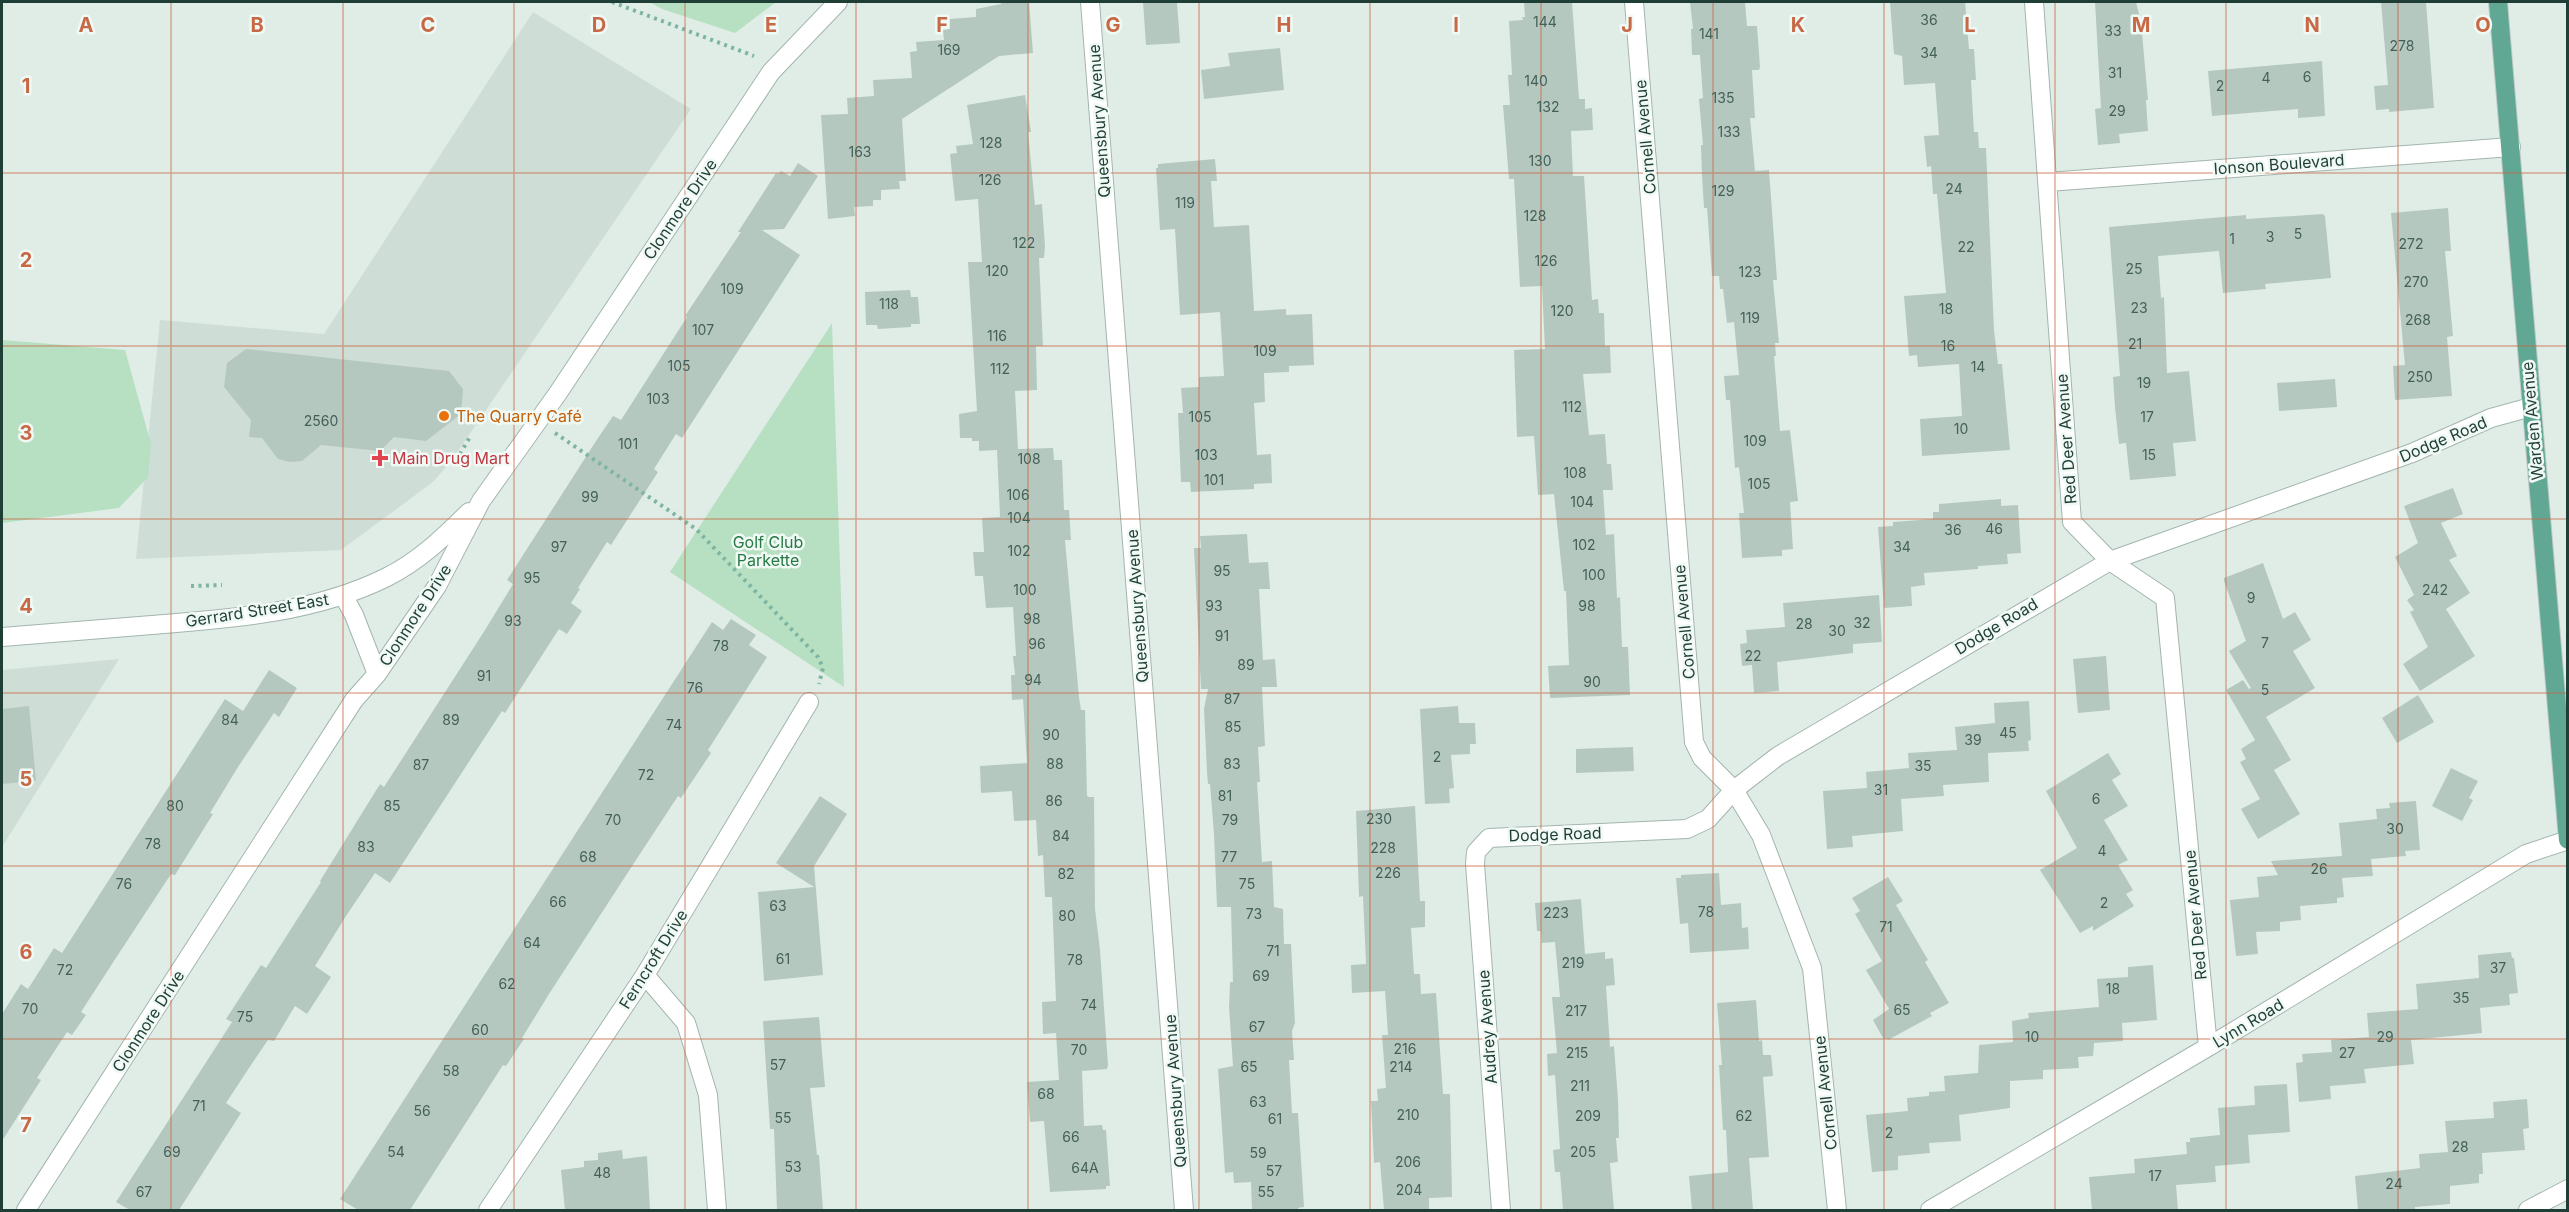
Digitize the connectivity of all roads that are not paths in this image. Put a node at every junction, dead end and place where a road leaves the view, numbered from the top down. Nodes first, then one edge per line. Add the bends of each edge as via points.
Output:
1 (838, 2) edge
2 (1090, 2) edge
3 (1634, 2) edge
4 (2034, 2) edge
5 (2498, 2) edge
6 (2511, 147) junction
7 (2048, 182) junction
8 (2531, 407) junction
9 (481, 501) junction
10 (2110, 561) junction
11 (343, 595) junction
12 (2, 637) edge
13 (377, 674) junction
14 (809, 702) road end
15 (1734, 790) junction
16 (2568, 840) edge
17 (1482, 844) joint
18 (645, 975) junction
19 (2208, 1047) junction
20 (2568, 1188) edge
21 (26, 1210) edge
22 (488, 1210) edge
23 (717, 1210) edge
24 (1184, 1210) edge
25 (1501, 1210) edge
26 (1837, 1210) edge
27 (1930, 1210) edge
28 (2528, 1210) edge

1 - 9 street, Clonmore Drive via 777,65
2 - 24 street, Queensbury Avenue
3 - 15 street, Cornell Avenue via 1694,742 1702,758
4 - 7 street, Red Deer Avenue
5 - 6 main road, Warden Avenue
6 - 7 street, Ionson Boulevard
6 - 8 main road, Warden Avenue
7 - 10 street, Red Deer Avenue via 2072,522
8 - 10 street, Dodge Road via 2491,418 2412,453
8 - 16 main road, Warden Avenue
9 - 11 street, Gerrard Street East via 432,549 388,577
9 - 13 street, Clonmore Drive via 437,586
10 - 15 street, Dodge Road via 1788,750
10 - 19 street, Red Deer Avenue via 2165,598
11 - 12 street, Gerrard Street East via 310,605 214,620
11 - 13 street
13 - 21 street, Clonmore Drive via 354,700
14 - 18 street, Ferncroft Drive
15 - 17 street, Dodge Road via 1708,819 1687,829 1499,836
15 - 26 street, Cornell Avenue via 1761,835 1812,968
16 - 19 street, Lynn Road via 2526,854
17 - 25 street, Audrey Avenue via 1476,852 1475,864
18 - 22 street, Ferncroft Drive
18 - 23 street via 686,1023 708,1095
19 - 27 street, Lynn Road
20 - 28 street

